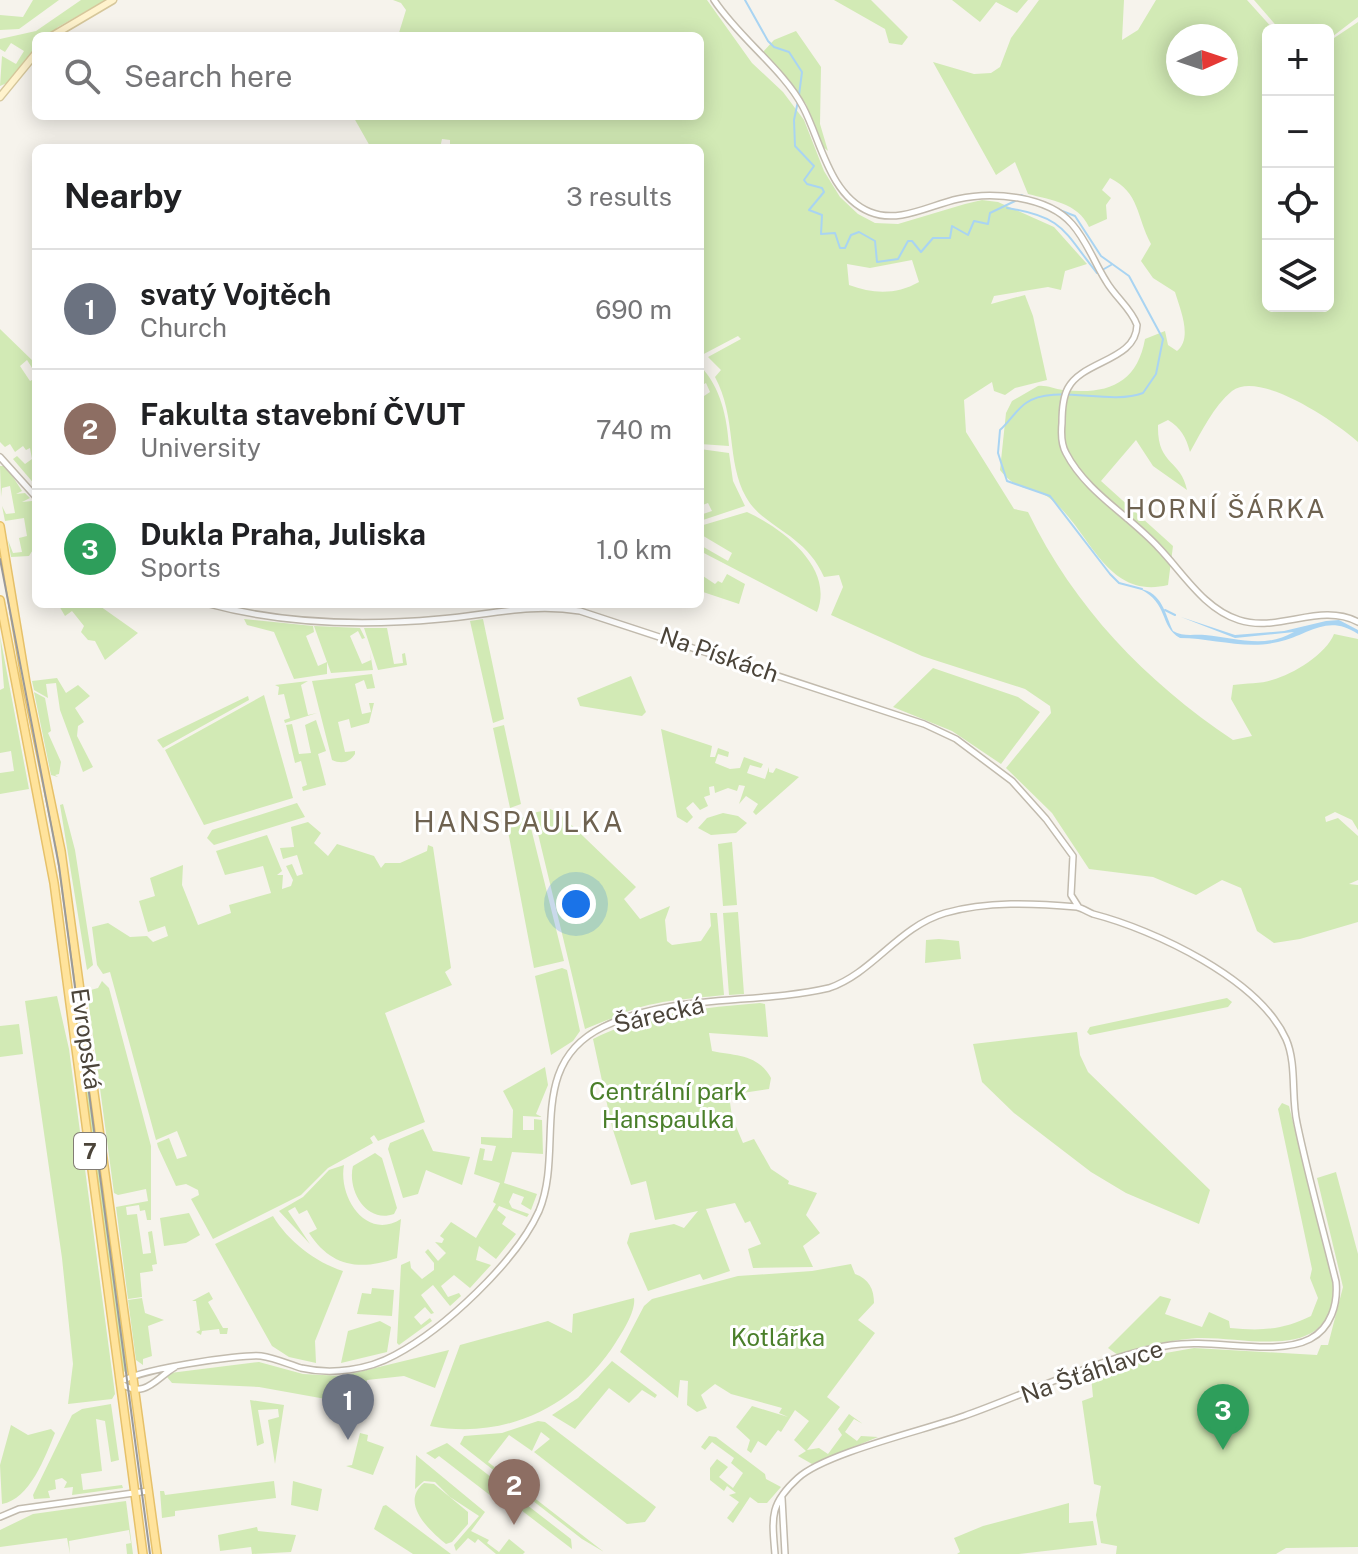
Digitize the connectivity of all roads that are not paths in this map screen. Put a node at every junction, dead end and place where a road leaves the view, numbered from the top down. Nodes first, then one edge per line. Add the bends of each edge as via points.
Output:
1 (113, 0) edge
2 (714, 0) edge
3 (59, 32) edge
4 (32, 58) edge
5 (0, 97) edge
6 (0, 457) edge
7 (32, 493) edge
8 (0, 526) edge
9 (8, 578) junction
10 (0, 583) edge
11 (0, 600) edge
12 (228, 608) edge
13 (506, 608) edge
14 (563, 608) edge
15 (1358, 622) edge
16 (1079, 907) junction
17 (1288, 1043) joint
18 (175, 1367) junction
19 (131, 1375) junction
20 (120, 1383) junction
21 (134, 1389) junction
22 (149, 1491) junction
23 (134, 1493) junction
24 (784, 1494) junction
25 (0, 1517) edge
26 (143, 1554) edge
27 (157, 1554) edge
28 (775, 1554) edge
29 (785, 1554) edge

1 - 3 main road
2 - 15 street via 796,96 820,150 858,205 893,216 983,195 1025,200 1070,222 1132,314 1137,333 1128,346 1075,380 1067,393 1061,440 1081,475 1161,549 1186,581 1224,613 1260,624 1326,614
4 - 5 main road
6 - 7 street
8 - 9 main road, Evropská / 7
9 - 10 street
9 - 19 main road, Evropská / 7 via 61,851
11 - 20 main road, Evropská / 7 via 57,898
12 - 13 street, Na Pískách via 358,622 404,622
14 - 16 street, Na Pískách via 618,621 924,724 984,758 1031,800 1073,856 1071,895
16 - 17 street, Šárecká via 1190,952 1258,1002 1274,1017
16 - 18 street, Šárecká via 1005,904 946,913 896,939 838,985 669,1008 604,1027 570,1054 556,1085 548,1118 548,1176 533,1222 478,1289 431,1331 395,1355 352,1369 317,1370 258,1356
17 - 24 street, Na Šťáhlavce via 1297,1125 1336,1282 1333,1312 1317,1335 1284,1346 1198,1342 1141,1352 813,1469
18 - 19 street, Šárecká
18 - 21 street via 145,1389
19 - 20 street, Šárecká
19 - 21 main road, Evropská / 7
20 - 21 street
20 - 23 main road, Evropská / 7
21 - 22 main road, Evropská
22 - 23 street
22 - 27 main road, Evropská
23 - 25 street via 19,1509
23 - 26 main road, Evropská / 7
24 - 28 street via 773,1509
24 - 29 street

